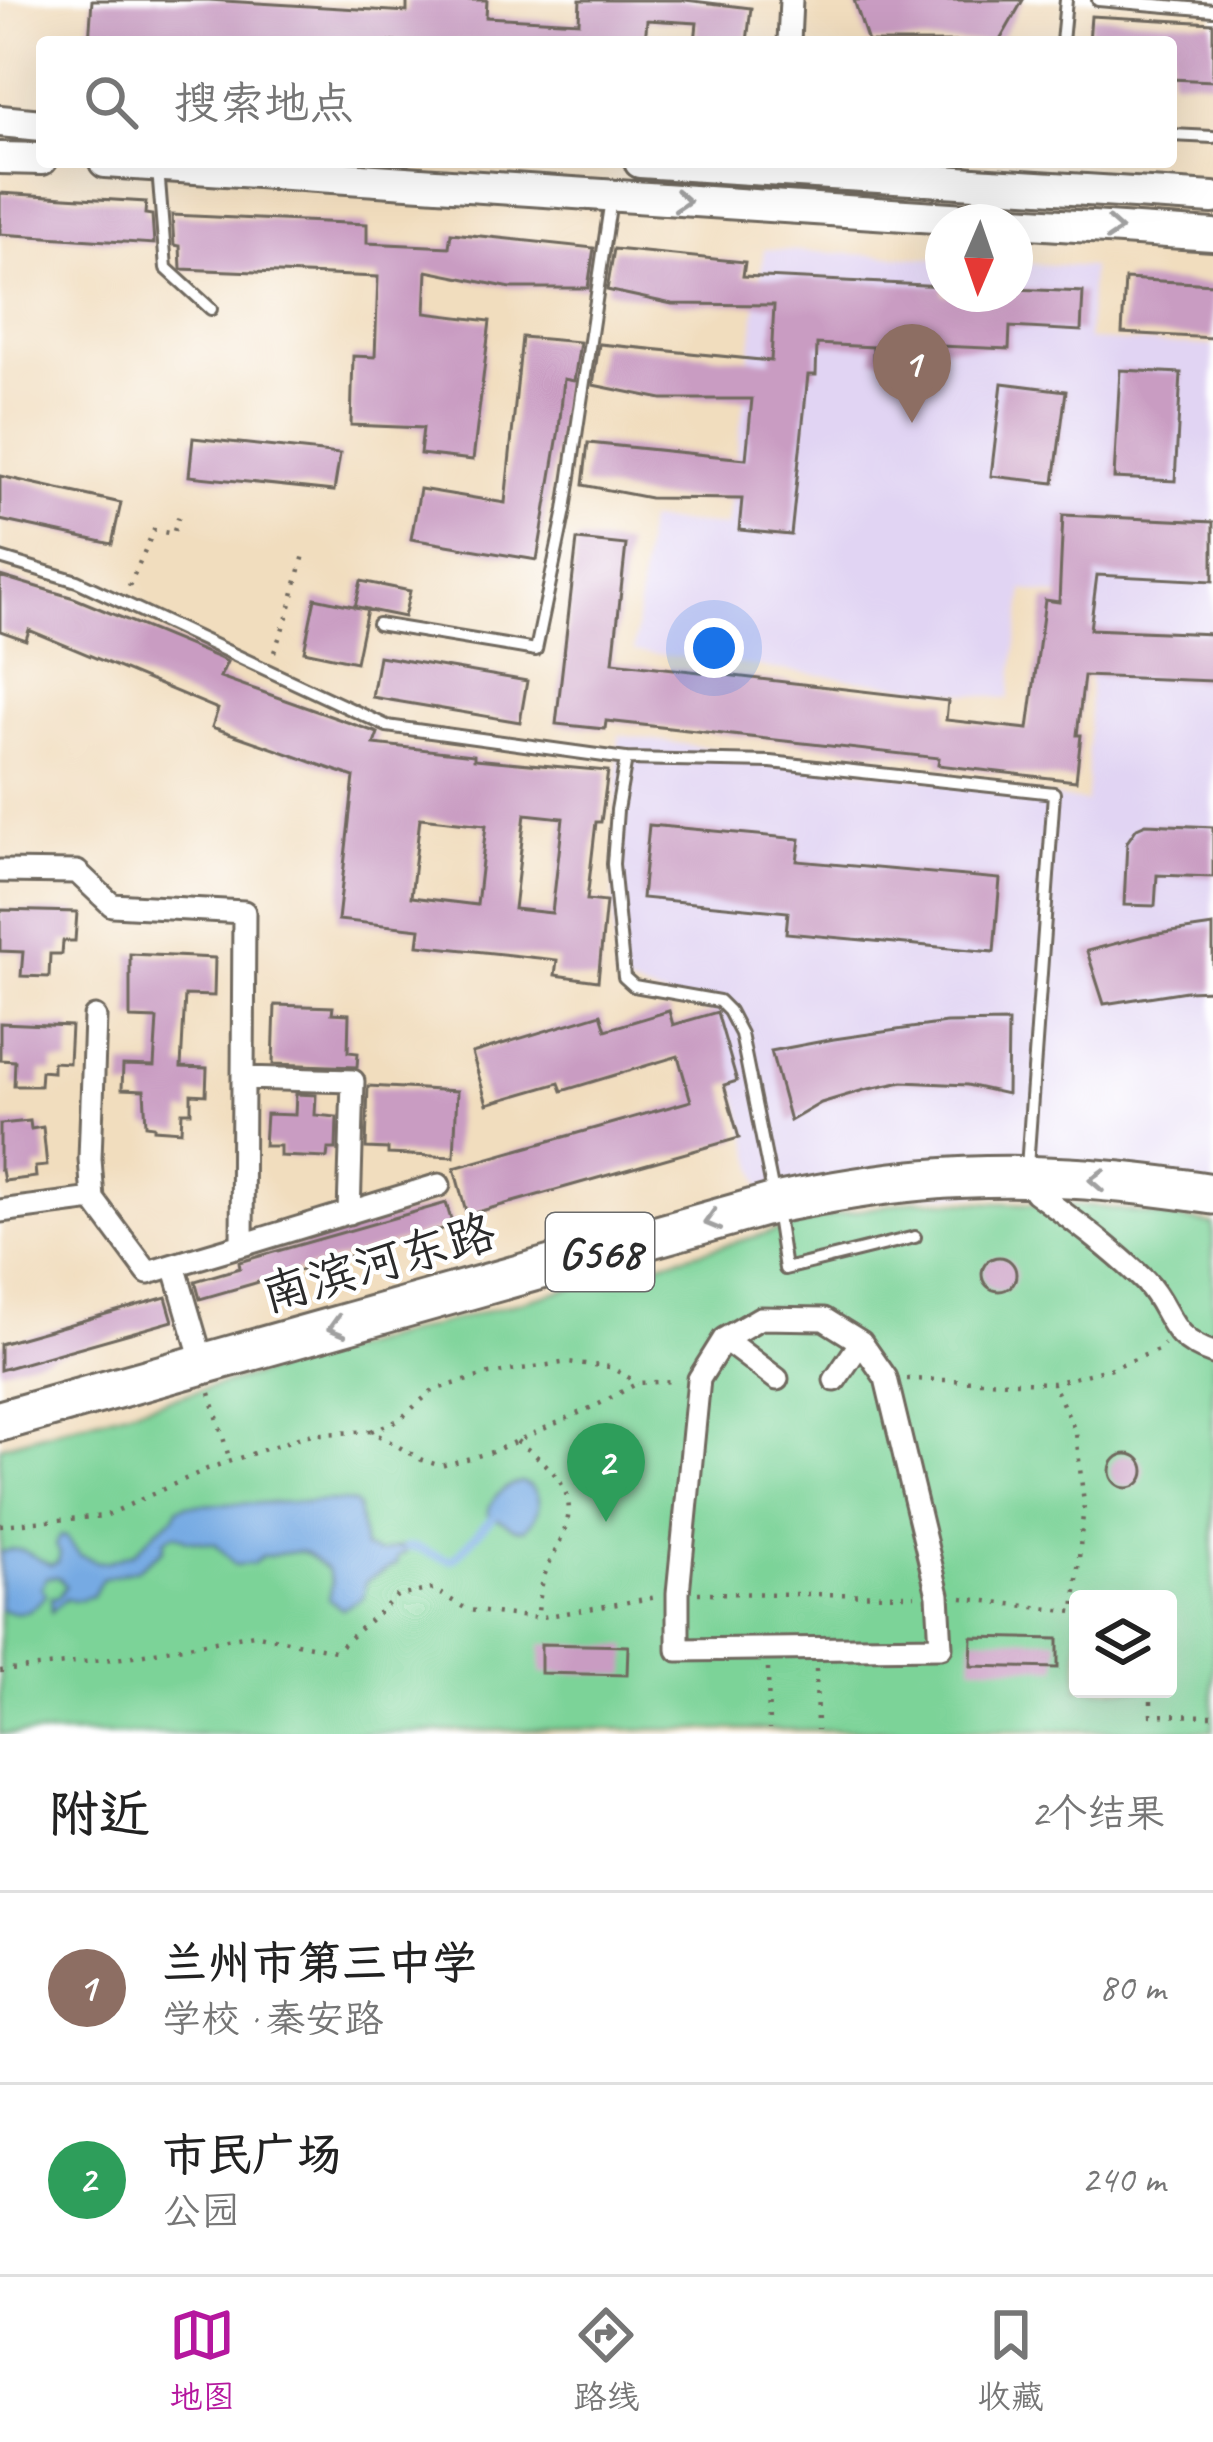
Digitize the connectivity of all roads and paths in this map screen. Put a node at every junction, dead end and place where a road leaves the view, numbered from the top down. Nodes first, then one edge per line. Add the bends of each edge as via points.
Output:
1 (791, 0) edge
2 (1066, 0) edge
3 (1098, 0) edge
4 (1213, 10) edge
5 (789, 36) edge
6 (1063, 36) edge
7 (0, 121) edge
8 (36, 124) edge
9 (1177, 134) edge
10 (1213, 137) edge
11 (0, 158) edge
12 (36, 159) edge
13 (158, 168) edge
14 (215, 168) edge
15 (798, 168) edge
16 (611, 196) junction
17 (1213, 198) edge
18 (925, 216) edge
19 (1033, 223) edge
20 (1213, 235) edge
21 (211, 309) dead end
22 (181, 509) dead end
23 (305, 551) dead end
24 (0, 558) edge
25 (122, 602) junction
26 (378, 624) dead end
27 (268, 669) junction
28 (626, 759) junction
29 (0, 872) edge
30 (95, 1017) dead end
31 (243, 1078) junction
32 (1031, 1184) junction
33 (439, 1185) dead end
34 (1213, 1194) edge
35 (93, 1199) junction
36 (776, 1203) junction
37 (0, 1211) edge
38 (349, 1213) junction
39 (915, 1237) dead end
40 (242, 1245) junction
41 (174, 1265) junction
42 (1177, 1332) junction
43 (724, 1339) junction
44 (861, 1342) junction
45 (1213, 1353) edge
46 (202, 1364) junction
47 (886, 1378) junction
48 (698, 1379) junction
49 (777, 1379) dead end
50 (835, 1380) dead end
51 (638, 1383) junction
52 (0, 1421) edge
53 (371, 1431) junction
54 (518, 1441) junction
55 (230, 1461) junction
56 (0, 1525) edge
57 (678, 1593) junction
58 (537, 1618) junction
59 (768, 1647) junction
60 (815, 1647) junction
61 (0, 1671) edge
62 (1151, 1698) edge
63 (1213, 1716) edge
64 (769, 1730) dead end
65 (817, 1730) dead end

1 - 5 street
2 - 6 lane
3 - 4 lane
7 - 8 main road
9 - 10 lane
11 - 12 main road
13 - 21 lane via 166,268
14 - 16 main road
15 - 17 main road
16 -> 18 main road
16 - 26 lane via 536,650
19 -> 20 main road
22 - 25 path via 172,534 154,530
23 - 27 path
24 - 25 lane
25 - 27 lane
27 - 28 lane via 387,726
28 - 32 lane via 771,762 1054,794
28 - 36 lane via 613,864 624,977 634,986 719,1001 730,1011
29 - 31 street via 77,872 112,904 244,912
30 - 35 street
31 - 38 street via 353,1081
31 - 40 street
34 -> 32 highway, 南滨河东路 / G568 via 1126,1181
32 - 36 highway, 南滨河东路 / G568 via 922,1180
32 - 42 street via 1149,1285
33 - 38 street
35 - 37 street
35 - 41 street via 148,1273
36 - 39 lane via 785,1269
36 -> 46 highway, 南滨河东路 / G568
38 - 40 street
40 - 41 street
41 - 46 street
42 - 45 street
42 - 47 path via 1158,1350 1052,1383
43 - 44 street via 760,1318 824,1319
43 - 48 street
43 - 49 street
44 - 47 street
44 - 50 street
46 - 52 highway, 南滨河东路 / G568
46 - 55 path
47 - 60 street via 938,1595 941,1646
48 - 51 path
48 - 57 street
51 - 53 path via 610,1367 568,1362 489,1374 434,1390 399,1420
51 - 54 path
53 - 54 path via 441,1466
53 - 55 path via 307,1435
54 - 58 path via 563,1485 569,1502
55 - 56 path via 106,1516
57 - 58 path
57 - 59 street via 678,1650
58 - 61 path via 468,1610 433,1589 398,1596 334,1651 254,1634
59 - 60 street
59 - 64 path
60 - 65 path
62 - 63 path via 1151,1715

